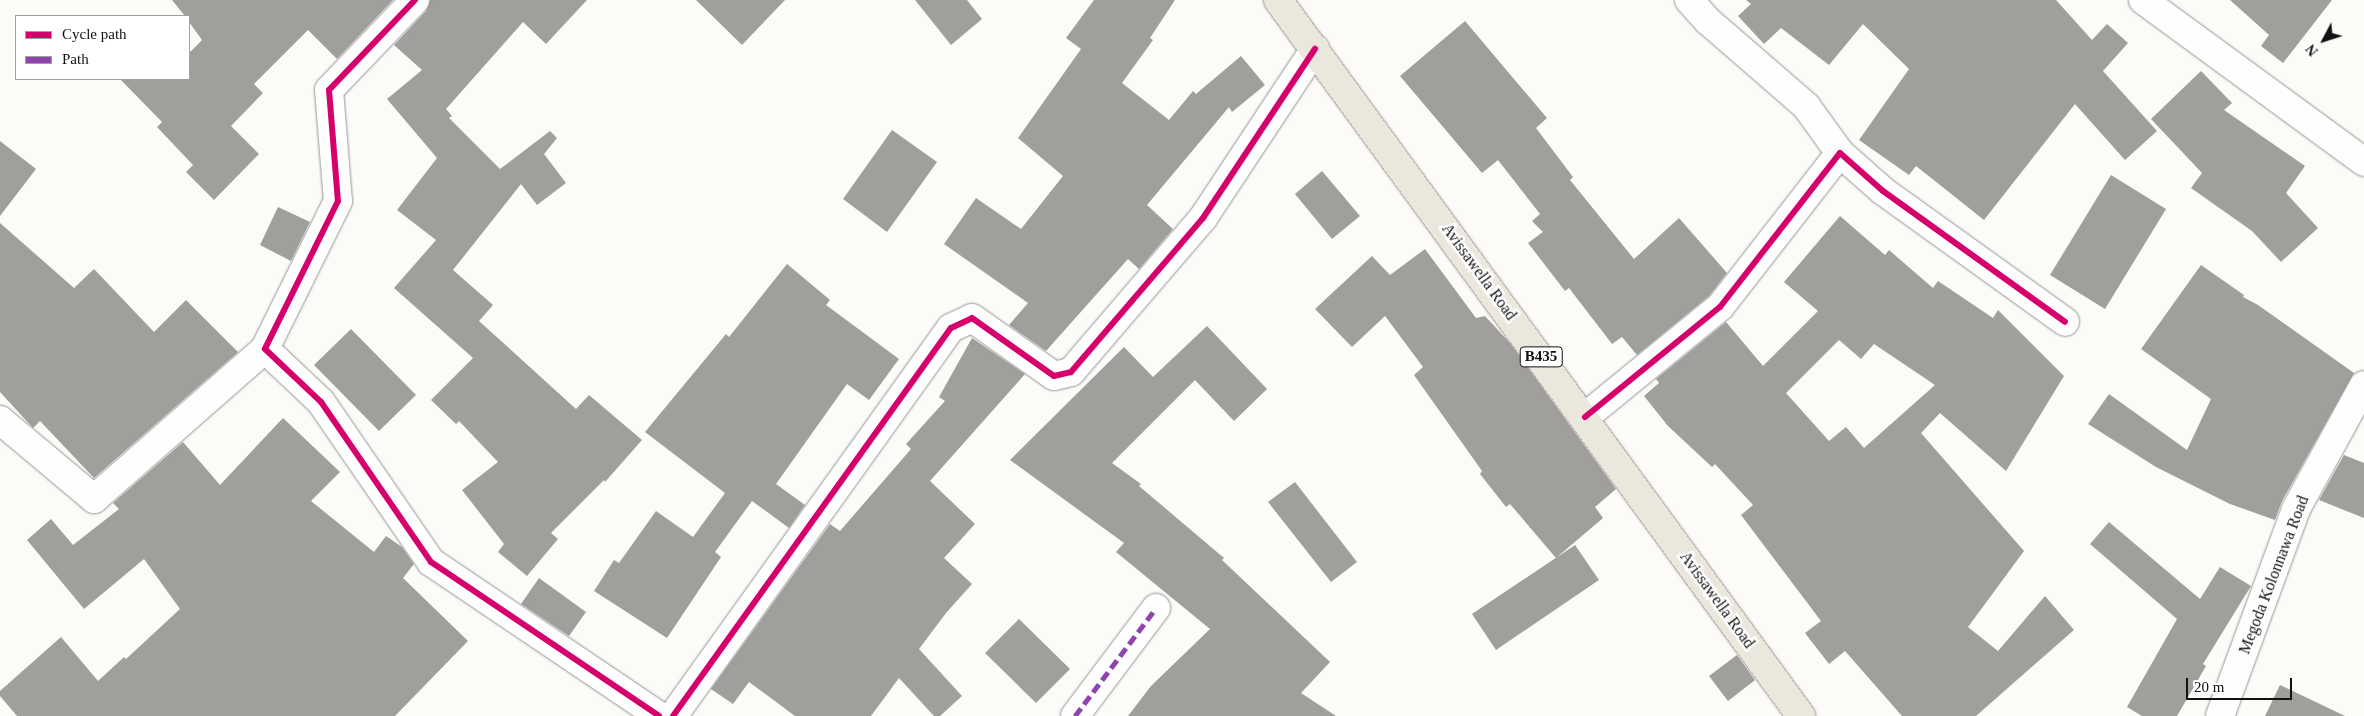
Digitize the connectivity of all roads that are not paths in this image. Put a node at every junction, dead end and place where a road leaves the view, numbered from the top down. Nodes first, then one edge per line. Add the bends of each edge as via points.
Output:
1 (416, 0) edge
2 (1278, 0) edge
3 (1689, 0) edge
4 (2143, 0) edge
5 (1315, 49) junction
6 (1840, 153) junction
7 (2364, 162) edge
8 (2065, 322) dead end
9 (265, 349) junction
10 (2364, 385) edge
11 (1585, 417) junction
12 (0, 420) edge
13 (1156, 608) dead end
14 (659, 716) edge
15 (673, 716) edge
16 (1075, 716) edge
17 (1801, 716) edge
18 (2220, 716) edge

1 - 9 street via 329,90 338,201
2 - 5 main road, Avissawella Road / B435
3 - 6 street via 1708,21 1806,106
4 - 7 street
5 - 11 main road, Avissawella Road / B435
5 - 15 street via 1203,218 1071,372 1054,376 972,318 951,328
6 - 8 street via 1883,191
6 - 11 street via 1720,306
9 - 12 street via 94,499
9 - 14 street via 321,402 432,562
10 - 18 street, Megoda Kolonnawa Road via 2296,509
11 - 17 main road, Avissawella Road / B435
13 - 16 street

